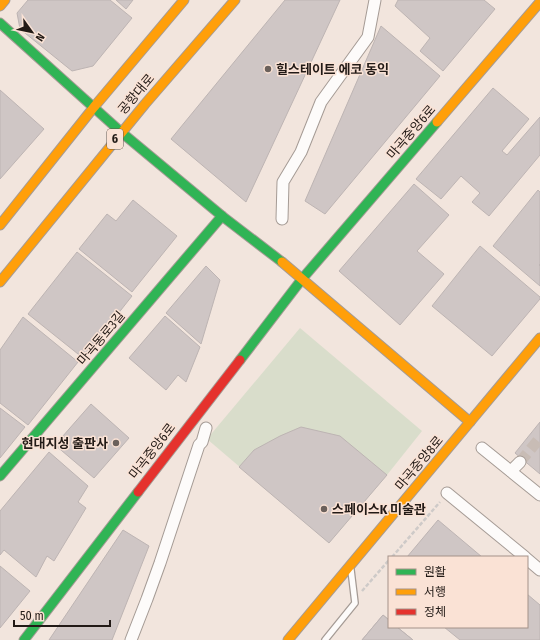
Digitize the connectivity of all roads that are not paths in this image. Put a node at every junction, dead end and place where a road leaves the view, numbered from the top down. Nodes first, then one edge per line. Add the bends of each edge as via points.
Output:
1 (5, 0) edge
2 (184, 0) edge
3 (235, 0) edge
4 (375, 0) edge
5 (540, 2) edge
6 (0, 6) edge
7 (221, 6) dead end
8 (0, 23) edge
9 (200, 39) junction
10 (94, 107) junction
11 (122, 132) junction
12 (222, 216) junction
13 (282, 219) dead end
14 (0, 225) edge
15 (302, 279) junction
16 (0, 282) edge
17 (540, 338) edge
18 (470, 422) junction
19 (206, 428) dead end
20 (482, 448) dead end
21 (520, 462) tunnel mouth
22 (511, 471) junction
23 (0, 476) edge
24 (447, 493) road end
25 (540, 495) edge
26 (524, 556) edge
27 (528, 560) edge
28 (350, 565) junction
29 (540, 570) edge
30 (24, 640) edge
31 (131, 640) edge
32 (288, 640) edge
33 (325, 640) edge

1 - 6 street
2 - 10 street, 공항대로
3 - 9 street, 공항대로 / 6
4 - 13 street via 368,37 322,102 301,152 283,182
5 - 15 street, 마곡중앙6로
7 - 9 lane
8 - 10 street
9 - 11 street, 공항대로 / 6
10 - 11 street
10 - 14 street, 공항대로
11 - 12 street
11 - 16 street, 공항대로 / 6
12 - 15 street
12 - 23 street, 마곡동로3길
15 - 18 street
15 - 30 street, 마곡중앙6로
17 - 18 street, 마곡중앙8로
18 - 28 street, 마곡중앙8로
19 - 31 street
20 - 22 street
21 - 22 street
22 - 25 street
24 - 26 street
27 - 29 street
28 - 32 street, 마곡중앙8로
28 - 33 lane via 355,604

